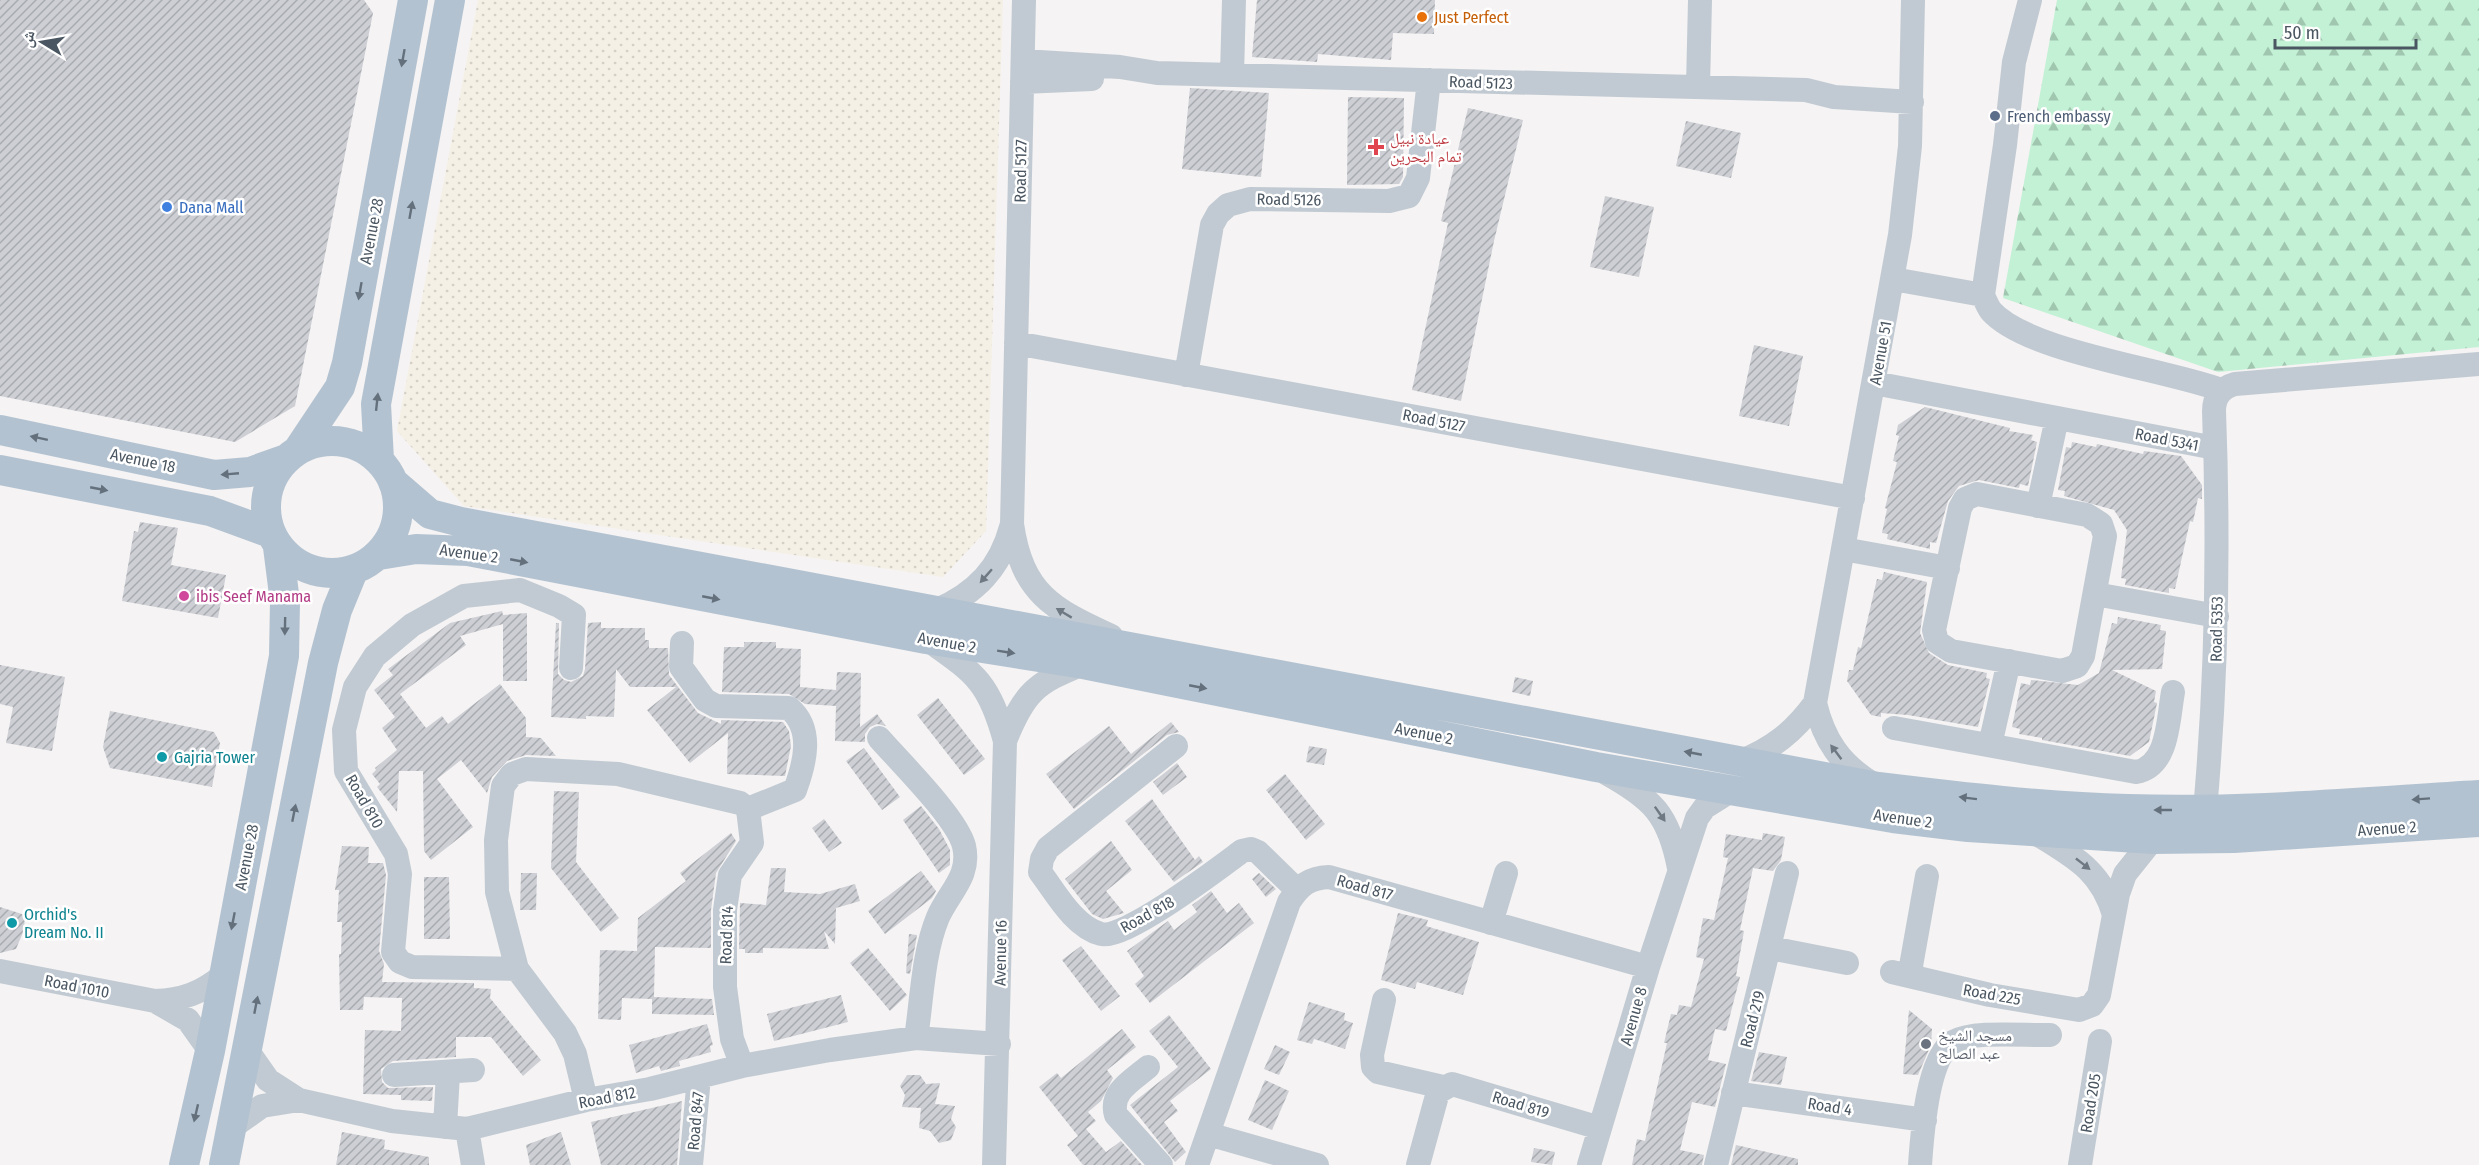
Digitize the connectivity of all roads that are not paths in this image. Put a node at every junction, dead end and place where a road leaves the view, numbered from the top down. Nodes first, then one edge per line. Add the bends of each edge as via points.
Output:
1 (413, 0) edge
2 (450, 0) edge
3 (1024, 0) edge
4 (1234, 0) edge
5 (1700, 0) edge
6 (1913, 0) edge
7 (2030, 0) edge
8 (1023, 72) junction
9 (1232, 75) junction
10 (1429, 80) junction
11 (1698, 87) junction
12 (1912, 93) junction
13 (1893, 279) junction
14 (1983, 295) junction
15 (1016, 343) junction
16 (2479, 364) edge
17 (1186, 375) junction
18 (1874, 384) junction
19 (2221, 390) junction
20 (2057, 418) junction
21 (0, 430) edge
22 (2215, 448) junction
23 (292, 454) junction
24 (0, 470) edge
25 (386, 471) junction
26 (1853, 498) junction
27 (2038, 506) junction
28 (1012, 524) junction
29 (274, 540) junction
30 (1843, 549) junction
31 (378, 555) junction
32 (1948, 568) junction
33 (353, 571) junction
34 (2095, 594) junction
35 (937, 610) junction
36 (2217, 616) junction
37 (926, 639) junction
38 (682, 643) dead end
39 (1136, 647) junction
40 (2009, 661) junction
41 (1083, 664) junction
42 (571, 668) dead end
43 (2173, 692) dead end
44 (1815, 703) junction
45 (1894, 728) dead end
46 (879, 738) dead end
47 (1005, 741) junction
48 (1176, 746) dead end
49 (1990, 746) junction
50 (1596, 767) junction
51 (1736, 776) junction
52 (1878, 787) junction
53 (2473, 794) edge
54 (748, 808) junction
55 (2205, 810) junction
56 (2479, 822) edge
57 (2034, 832) junction
58 (2153, 838) junction
59 (1679, 868) junction
60 (1506, 873) dead end
61 (1787, 873) dead end
62 (1927, 876) dead end
63 (1296, 890) junction
64 (2114, 915) junction
65 (1491, 922) junction
66 (1770, 948) junction
67 (1847, 963) dead end
68 (1648, 967) junction
69 (517, 969) junction
70 (0, 971) edge
71 (223, 975) junction
72 (1384, 1000) dead end
73 (155, 1001) junction
74 (2050, 1035) dead end
75 (916, 1038) junction
76 (2100, 1041) dead end
77 (999, 1044) junction
78 (247, 1050) junction
79 (210, 1051) junction
80 (742, 1066) junction
81 (1148, 1067) dead end
82 (473, 1070) dead end
83 (448, 1073) junction
84 (394, 1075) dead end
85 (699, 1077) junction
86 (1443, 1087) junction
87 (1733, 1093) junction
88 (299, 1100) junction
89 (586, 1100) junction
90 (1925, 1120) junction
91 (231, 1128) junction
92 (456, 1128) junction
93 (1600, 1128) junction
94 (1208, 1134) junction
95 (2085, 1164) edge
96 (184, 1165) edge
97 (224, 1165) edge
98 (473, 1165) edge
99 (691, 1165) edge
100 (994, 1165) edge
101 (1161, 1165) edge
102 (1197, 1165) edge
103 (1317, 1165) edge
104 (1418, 1165) edge
105 (1589, 1165) edge
106 (1716, 1165) edge
107 (1920, 1165) edge

1 -> 23 main road, Avenue 28 via 347,363 340,387
25 -> 2 main road via 376,404
3 - 8 street, Road 5127
4 - 9 street
5 - 11 street
6 - 12 street, Avenue 51
7 - 14 street via 2014,62
8 - 9 street, Road 5123 via 1120,67 1157,73
8 - 15 street, Road 5127
9 - 10 street, Road 5123
10 - 11 street, Road 5123
10 - 17 street, Road 5126 via 1418,178 1409,196 1389,201 1250,198 1228,205 1218,214 1212,225
11 - 12 street, Road 5123 via 1806,90 1836,83
12 - 13 street, Avenue 51 via 1906,191
13 - 14 street
13 - 18 street, Avenue 51
14 - 19 street via 1991,311 2040,342 2192,379
15 - 17 street, Road 5127
15 - 28 street, Road 5127
16 - 19 street via 2240,383
17 - 26 street, Road 5127
18 - 20 street, Road 5341
18 - 26 street, Avenue 51
19 - 22 street, Road 5341 via 2214,404
20 - 22 street, Road 5341
20 - 27 street
23 -> 21 main road, Avenue 18 via 250,472 214,475
22 - 36 street, Road 5353
23 - 25 main road via 314,443 340,442 365,449
23 - 29 main road via 276,471 266,502
24 -> 29 main road via 210,511
25 - 31 main road via 398,501 397,521
25 - 35 main road, Avenue 2 via 430,514 461,522
26 - 30 street, Avenue 51
27 - 32 street via 1977,494 1965,499
27 - 34 street via 2092,517 2101,524 2105,536
28 -> 35 street, Road 5127 via 999,560 987,577 973,591
39 -> 28 street, Road 5127 via 1067,616 1048,603 1022,567
29 - 33 main road via 293,561 312,571
29 -> 71 main road, Avenue 28 via 285,602 284,656
30 - 32 street
30 - 44 street, Avenue 51
31 - 33 main road
31 -> 37 main road, Avenue 2 via 416,549 468,551
32 - 40 street via 1934,630 1937,642 1946,650
78 -> 33 main road via 323,663 337,610
34 - 36 street
34 - 40 street via 2084,656 2077,666 2062,670
35 - 39 main road, Avenue 2
36 - 55 street, Road 5353
37 -> 41 main road, Avenue 2
37 - 47 street, Avenue 16 via 984,685
38 - 54 street via 681,667 705,700 716,706 789,708 806,731 803,767 795,790
51 -> 39 main road, Avenue 2
40 - 49 street
41 - 47 street, Avenue 16 via 1055,675 1033,690 1017,710
41 -> 50 main road, Avenue 2
42 - 69 street, Road 810 via 574,615 520,590 464,596 412,625 375,656 355,687 344,730 346,771 396,854 400,874 393,952 400,962 412,966
43 - 49 street via 2161,753 2145,771
44 - 51 street, Avenue 51 via 1783,740
52 -> 44 street, Avenue 51 via 1854,773 1835,753 1821,729
45 - 49 street
46 - 75 street via 954,826 964,846 964,870 957,889 937,918
47 - 77 street, Avenue 16
48 - 63 street, Road 818 via 1045,853 1040,872 1075,917 1102,935 1119,931 1165,906 1242,851 1251,849
50 - 51 main road, Avenue 2
50 -> 59 street via 1638,791 1659,811 1669,828
51 - 52 main road, Avenue 2
51 - 57 main road, Avenue 2 via 1893,818
51 - 59 street, Avenue 8 via 1698,818
55 -> 52 main road, Avenue 2 via 2052,806
53 -> 55 main road, Avenue 2
54 - 69 street via 618,774 526,769 512,774 503,786 496,840 497,892
54 - 80 street, Road 814 via 752,843 730,875 725,910 724,987 732,1039
56 - 58 main road, Avenue 2 via 2234,838
57 - 58 main road, Avenue 2
57 -> 64 street via 2085,864 2110,901
58 - 64 street via 2125,873
59 - 68 street, Avenue 8
60 - 65 street
61 - 66 street, Road 219
62 - 64 street, Road 225 via 1911,966 1903,974 1990,995 2079,1010 2092,1005 2099,995
63 - 65 street, Road 817 via 1311,878 1329,877
63 - 94 street
65 - 68 street, Road 817
66 - 67 street
66 - 87 street, Road 219
68 - 93 street, Avenue 8
69 - 89 street via 565,1033 575,1054
70 - 73 street, Road 1010
71 - 73 street, Road 1010 via 192,995
71 - 79 main road, Avenue 28
72 - 86 street, Road 819 via 1372,1054 1373,1067 1378,1072
73 - 79 street, Road 1010 via 188,1020
74 - 90 street via 1969,1037 1952,1043 1939,1058
75 - 77 street, Road 812
75 - 80 street, Road 812
76 - 95 street, Road 205
77 - 100 street, Avenue 16
78 - 88 street, Road 812 via 268,1080
78 - 91 main road
79 -> 96 main road, Avenue 28
80 - 85 street, Road 812
81 - 101 street via 1116,1094 1113,1106
82 - 83 street
83 - 84 street
83 - 92 street
85 - 89 street, Road 812
85 - 99 street, Road 847
86 - 93 street, Road 819 via 1461,1086
86 - 104 street via 1436,1099
87 - 90 street, Road 4
87 - 106 street, Road 219
88 - 91 street, Road 812 via 262,1106
88 - 92 street, Road 812 via 392,1121
89 - 92 street, Road 812
90 - 107 street
91 - 97 main road
92 - 98 street
93 - 105 street, Avenue 8
94 - 102 street
94 - 103 street

